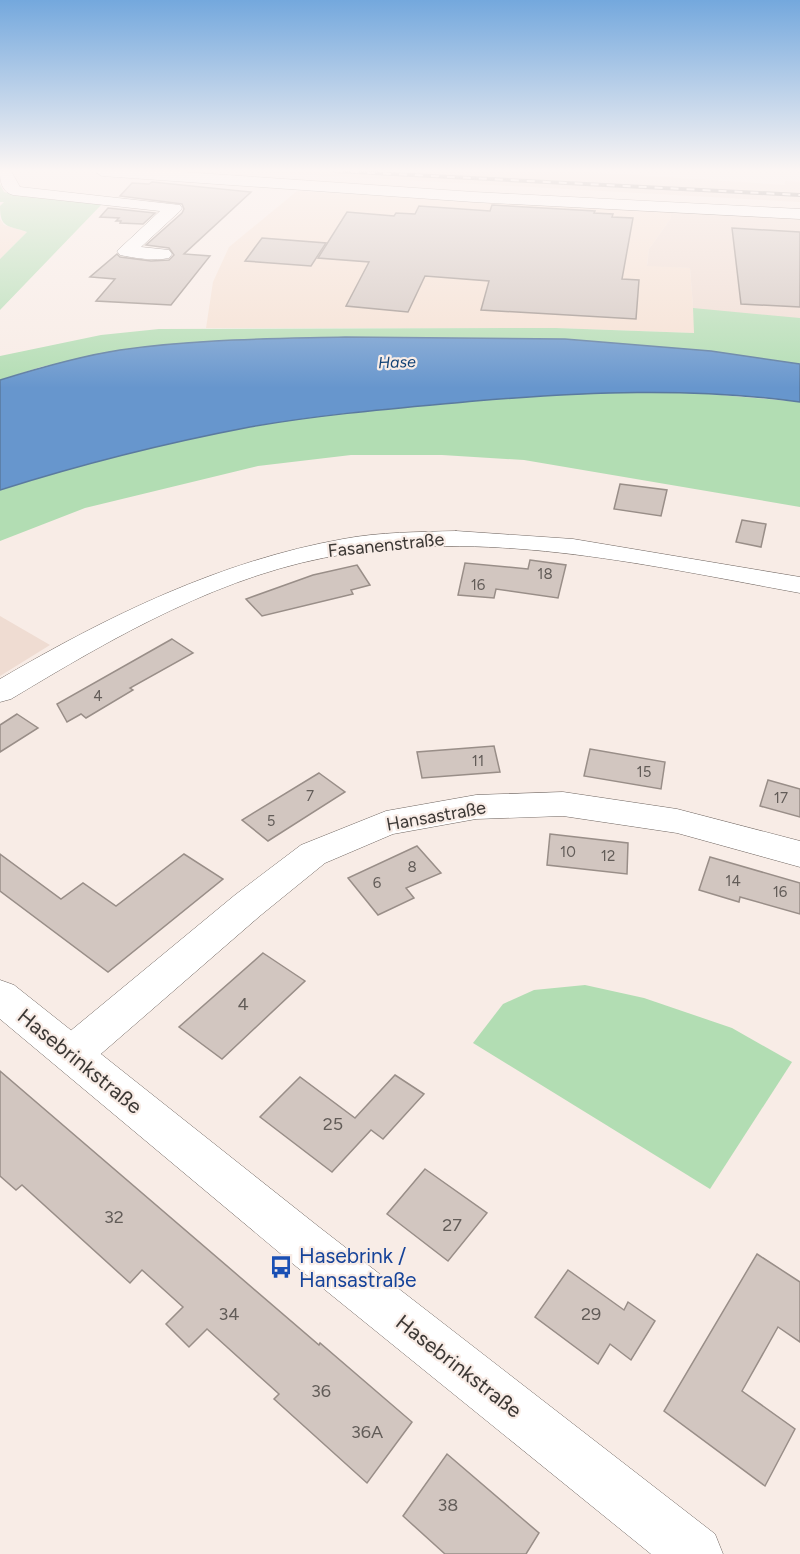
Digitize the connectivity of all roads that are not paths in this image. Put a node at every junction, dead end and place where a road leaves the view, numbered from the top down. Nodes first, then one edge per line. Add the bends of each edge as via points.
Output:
1 (134, 244) edge
2 (163, 254) dead end
3 (800, 585) edge
4 (0, 692) edge
5 (800, 854) edge
6 (0, 996) edge
7 (72, 1054) junction
8 (695, 1554) edge

1 - 2 street via 126,251
3 - 4 street, Fasanenstraße via 528,543 456,538 346,546 251,571 158,607
5 - 7 street, Hansastraße via 677,821 563,804 476,807 386,823 313,854
6 - 7 street, Hasebrinkstraße
7 - 8 street, Hasebrinkstraße

